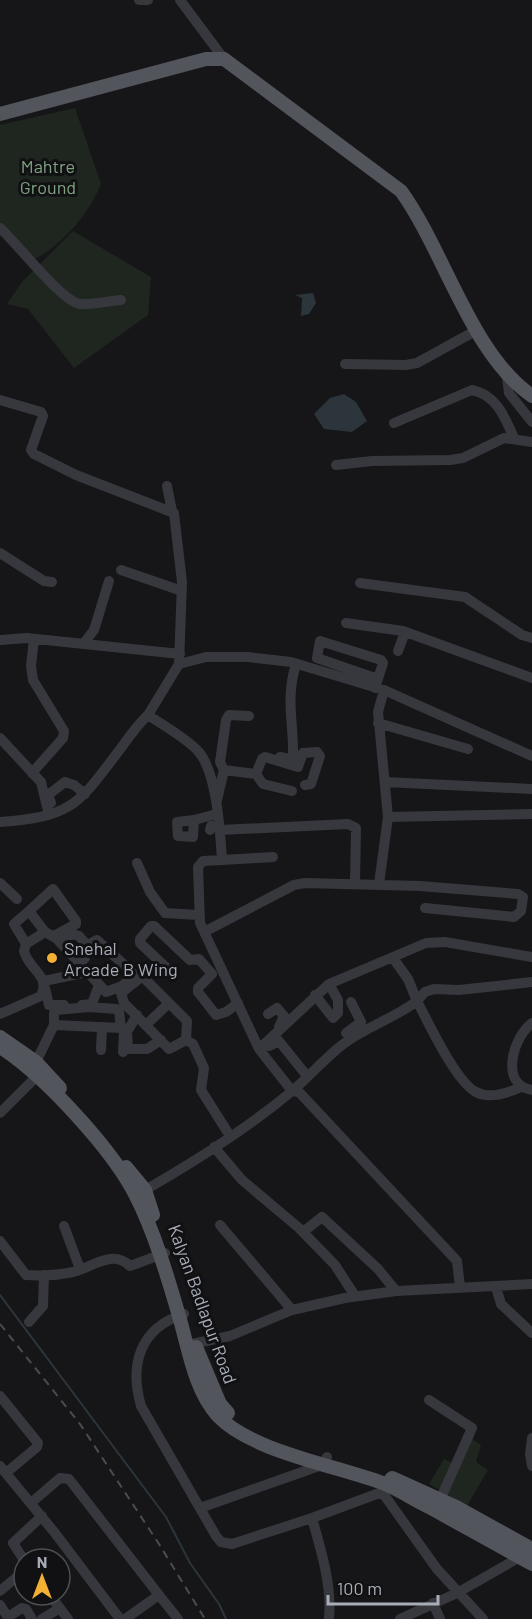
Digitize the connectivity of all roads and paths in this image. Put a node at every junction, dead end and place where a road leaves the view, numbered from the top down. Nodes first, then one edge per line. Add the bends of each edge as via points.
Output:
1 (139, 0) edge
2 (148, 0) edge
3 (180, 0) edge
4 (224, 58) junction
5 (0, 114) edge
6 (0, 228) edge
7 (121, 300) dead end
8 (477, 330) junction
9 (345, 364) dead end
10 (507, 377) junction
11 (532, 396) edge
12 (0, 400) edge
13 (532, 422) edge
14 (394, 423) dead end
15 (514, 438) junction
16 (532, 442) edge
17 (336, 465) dead end
18 (167, 486) dead end
19 (172, 511) junction
20 (0, 554) edge
21 (121, 570) dead end
22 (109, 581) dead end
23 (52, 582) dead end
24 (360, 584) dead end
25 (182, 591) junction
26 (346, 623) dead end
27 (405, 632) junction
28 (532, 638) edge
29 (34, 639) junction
30 (0, 640) edge
31 (84, 644) junction
32 (398, 651) dead end
33 (179, 659) junction
34 (296, 664) junction
35 (532, 678) edge
36 (379, 686) junction
37 (148, 716) junction
38 (249, 716) dead end
39 (378, 723) junction
40 (0, 738) edge
41 (468, 749) dead end
42 (266, 755) dead end
43 (532, 756) edge
44 (224, 770) junction
45 (32, 773) junction
46 (256, 774) junction
47 (385, 782) junction
48 (305, 785) dead end
49 (532, 789) edge
50 (292, 791) dead end
51 (84, 794) junction
52 (217, 800) junction
53 (51, 814) junction
54 (217, 814) junction
55 (532, 814) edge
56 (388, 817) junction
57 (194, 820) dead end
58 (0, 822) edge
59 (216, 829) junction
60 (273, 857) dead end
61 (222, 860) junction
62 (137, 863) dead end
63 (0, 883) edge
64 (355, 884) junction
65 (379, 884) junction
66 (17, 899) dead end
67 (425, 908) dead end
68 (29, 911) junction
69 (198, 915) junction
70 (206, 931) junction
71 (53, 937) junction
72 (26, 944) junction
73 (86, 946) junction
74 (214, 949) junction
75 (532, 957) edge
76 (393, 958) junction
77 (199, 959) junction
78 (79, 964) junction
79 (223, 969) junction
80 (87, 972) junction
81 (173, 974) dead end
82 (212, 974) junction
83 (532, 982) edge
84 (329, 984) junction
85 (44, 985) junction
86 (99, 985) junction
87 (315, 995) junction
88 (417, 1001) junction
89 (351, 1002) dead end
90 (169, 1003) junction
91 (238, 1003) junction
92 (84, 1008) junction
93 (0, 1014) edge
94 (268, 1014) dead end
95 (134, 1018) junction
96 (532, 1023) edge
97 (54, 1025) junction
98 (146, 1025) junction
99 (85, 1027) junction
100 (121, 1028) junction
101 (276, 1030) junction
102 (346, 1033) junction
103 (0, 1037) edge
104 (186, 1040) junction
105 (158, 1042) junction
106 (0, 1047) edge
107 (258, 1048) junction
108 (123, 1052) dead end
109 (37, 1070) junction
110 (307, 1076) junction
111 (526, 1088) edge
112 (292, 1091) junction
113 (0, 1113) edge
114 (230, 1136) junction
115 (214, 1147) junction
116 (140, 1193) junction
117 (220, 1225) dead end
118 (64, 1226) dead end
119 (303, 1232) junction
120 (0, 1241) edge
121 (162, 1254) junction
122 (80, 1269) junction
123 (44, 1275) junction
124 (532, 1284) edge
125 (460, 1287) junction
126 (496, 1287) junction
127 (396, 1291) junction
128 (355, 1296) junction
129 (292, 1310) junction
130 (182, 1315) junction
131 (29, 1322) dead end
132 (532, 1333) edge
133 (191, 1344) junction
134 (0, 1396) edge
135 (429, 1400) dead end
136 (532, 1438) edge
137 (324, 1461) junction
138 (532, 1466) edge
139 (3, 1470) edge
140 (386, 1485) junction
141 (440, 1500) junction
142 (31, 1503) junction
143 (200, 1508) junction
144 (42, 1516) junction
145 (312, 1518) junction
146 (16, 1547) edge
147 (532, 1549) edge
148 (526, 1561) edge
149 (12, 1581) edge
150 (0, 1591) edge
151 (457, 1593) junction
152 (159, 1595) junction
153 (433, 1603) junction
154 (0, 1605) edge
155 (60, 1608) joint
156 (9, 1618) edge
157 (32, 1619) edge
158 (42, 1619) edge
159 (68, 1619) edge
160 (120, 1619) edge
161 (125, 1619) edge
162 (178, 1619) edge
163 (329, 1619) edge
164 (400, 1619) edge
165 (440, 1619) edge
166 (483, 1619) edge

1 - 2 street
3 - 4 street
4 - 5 main road via 206,59
4 - 8 main road via 401,191 417,214
6 - 7 street via 73,302
8 - 9 street via 417,363
8 - 10 main road
10 - 11 main road
10 - 13 street via 509,393
12 - 19 street via 41,412 43,417 31,450 34,454 76,475
14 - 15 street via 472,390 483,392 501,411
15 - 16 street
15 - 17 street via 495,440 457,459
18 - 19 street
19 - 25 street
20 - 23 street
21 - 25 street
22 - 31 street via 94,630
24 - 28 street via 465,597
25 - 33 street
26 - 27 street
27 - 32 street
27 - 35 street
29 - 30 street
29 - 31 street
29 - 45 street via 33,680 64,731 63,738
31 - 33 street
33 - 34 street via 238,657
33 - 37 street
34 - 36 street
34 - 42 street via 289,707 292,757
36 - 36 street via 381,660 320,641 318,658
36 - 39 street
36 - 43 street
37 - 51 street
37 - 52 street via 196,749
38 - 44 street via 229,715 226,720 220,762
39 - 41 street
39 - 47 street
40 - 45 street
44 - 46 street
44 - 52 street
45 - 53 street via 41,782
46 - 48 street via 265,757 298,766 303,753 317,752 320,756 315,778
46 - 50 street via 263,784
47 - 49 street
47 - 56 street
51 - 53 street via 72,807
51 - 53 street via 64,782 48,795
52 - 54 street
53 - 58 street
54 - 57 street
54 - 59 street
55 - 56 street
56 - 65 street
59 - 61 street
59 - 64 street via 348,824 356,828
60 - 61 street
61 - 69 street via 203,861 198,867
62 - 69 street via 165,913
63 - 66 street
64 - 65 street
64 - 70 street via 294,885
65 - 67 street via 523,897 521,911 514,916
68 - 71 street
68 - 71 street via 48,891 56,891 76,924
68 - 72 street via 14,924
69 - 70 street
70 - 74 street
71 - 72 street
71 - 73 street via 73,934
71 - 78 street
72 - 85 street via 24,956
73 - 78 street via 85,958
73 - 86 street via 97,940 132,972 131,978 112,990 106,992
74 - 77 street
74 - 79 street
75 - 76 street via 438,942 426,943
76 - 84 street
76 - 88 street
77 - 81 street via 190,960 151,926 140,943
77 - 82 street
78 - 80 street
79 - 82 street
79 - 91 street
80 - 85 street
80 - 86 street
82 - 91 street via 198,992 216,1015
83 - 88 street via 434,989
84 - 87 street
84 - 87 street via 339,1000 338,1013 333,1018
85 - 86 street via 50,1005 73,1006 92,1004
85 - 93 street via 38,999
87 - 101 street
88 - 102 street via 396,1017
88 - 111 street via 451,1062 474,1091 484,1095
89 - 102 street via 361,1022
90 - 95 street via 140,978 121,993
90 - 98 street
90 - 104 street via 187,1021
91 - 107 street
92 - 97 street via 56,1010
92 - 99 street
92 - 100 street via 116,1009
94 - 101 street via 277,1008 284,1016
95 - 98 street
95 - 105 street
95 - 105 street via 127,1032 128,1049 147,1049
96 - 111 street via 519,1037 511,1065 515,1080
97 - 99 street
97 - 109 street
98 - 105 street
99 - 100 street via 99,1040
100 - 108 street
101 - 107 street
102 - 110 street
103 - 109 main road
104 - 105 street via 172,1049
104 - 114 street via 193,1044 204,1068 201,1090
106 - 109 main road
107 - 110 street via 279,1041
107 - 112 street
109 - 113 street
109 - 116 main road
110 - 112 street
112 - 114 street
112 - 125 street via 299,1092 457,1261
114 - 115 street
115 - 116 street
115 - 119 street via 242,1180
116 - 121 main road
117 - 129 street
118 - 122 street
119 - 127 street via 322,1217
119 - 128 street via 339,1270
120 - 123 street via 26,1275
121 - 122 street via 130,1266 114,1258
121 - 130 main road
122 - 123 street
123 - 131 street via 43,1306
124 - 126 street
125 - 126 street
125 - 127 street
126 - 132 street via 501,1304
127 - 128 street
128 - 129 street
129 - 133 street via 230,1336
130 - 133 main road
130 - 143 street via 156,1326 140,1349 139,1397
133 - 137 main road via 204,1397 219,1417 260,1442
134 - 139 street via 38,1443
135 - 141 street via 472,1428
136 - 138 street
137 - 140 main road
137 - 143 street
139 - 142 street
140 - 141 main road
140 - 145 street
140 - 148 main road
140 - 151 street
141 - 147 main road
142 - 144 street
142 - 152 street via 60,1478 67,1478
143 - 145 street via 225,1544
144 - 146 street via 13,1543
144 - 160 street
145 - 163 street via 326,1572 331,1603
148 - 151 street
149 - 150 street
151 - 153 street
151 - 166 street
152 - 161 street
152 - 162 street
153 - 164 street
153 - 165 street
154 - 156 street
155 - 158 street
155 - 159 street
156 - 157 street via 22,1608

